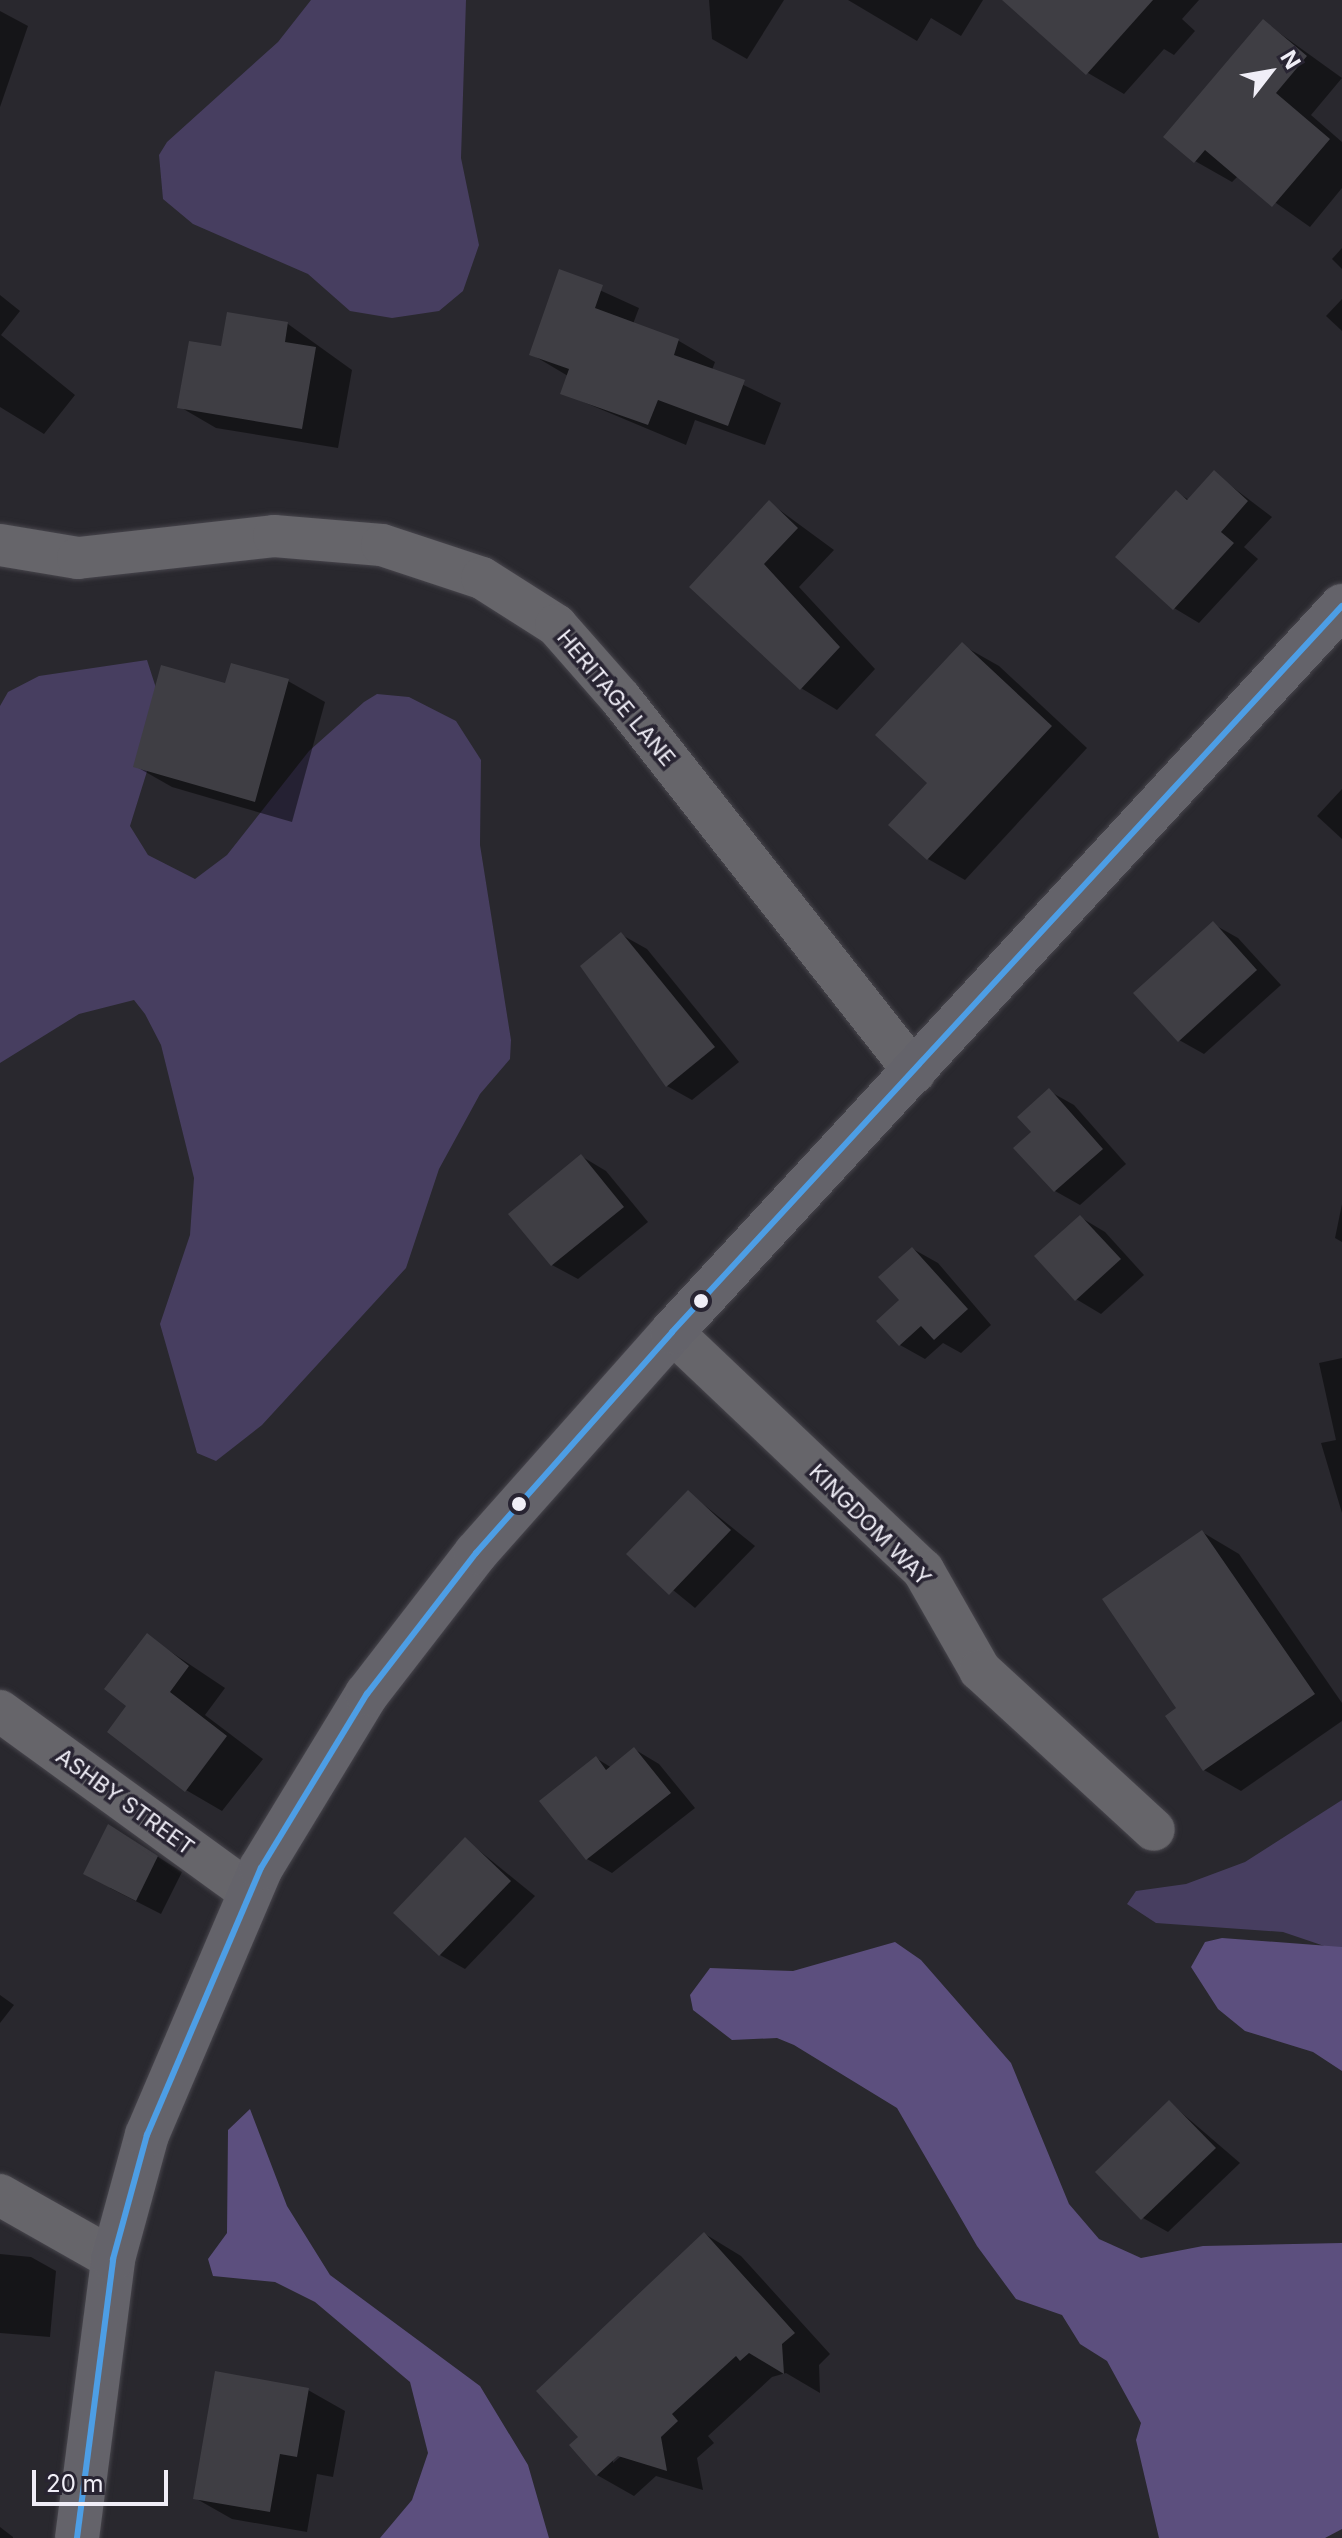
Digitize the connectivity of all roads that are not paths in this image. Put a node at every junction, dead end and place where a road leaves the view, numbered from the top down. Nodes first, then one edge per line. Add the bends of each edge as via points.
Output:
1 (0, 545) edge
2 (1342, 606) edge
3 (915, 1072) junction
4 (672, 1332) junction
5 (0, 1711) edge
6 (1154, 1830) dead end
7 (249, 1892) junction
8 (0, 2195) edge
9 (113, 2259) junction
10 (77, 2538) edge

1 - 3 street, HERITAGE LANE via 78,558 274,536 382,545 482,578 556,625 621,699
2 - 3 main road
3 - 4 main road
4 - 6 street, KINGDOM WAY via 923,1570 980,1670
4 - 7 main road via 410,1633
5 - 7 street, ASHBY STREET
7 - 9 main road via 147,2135
8 - 9 street
9 - 10 main road

